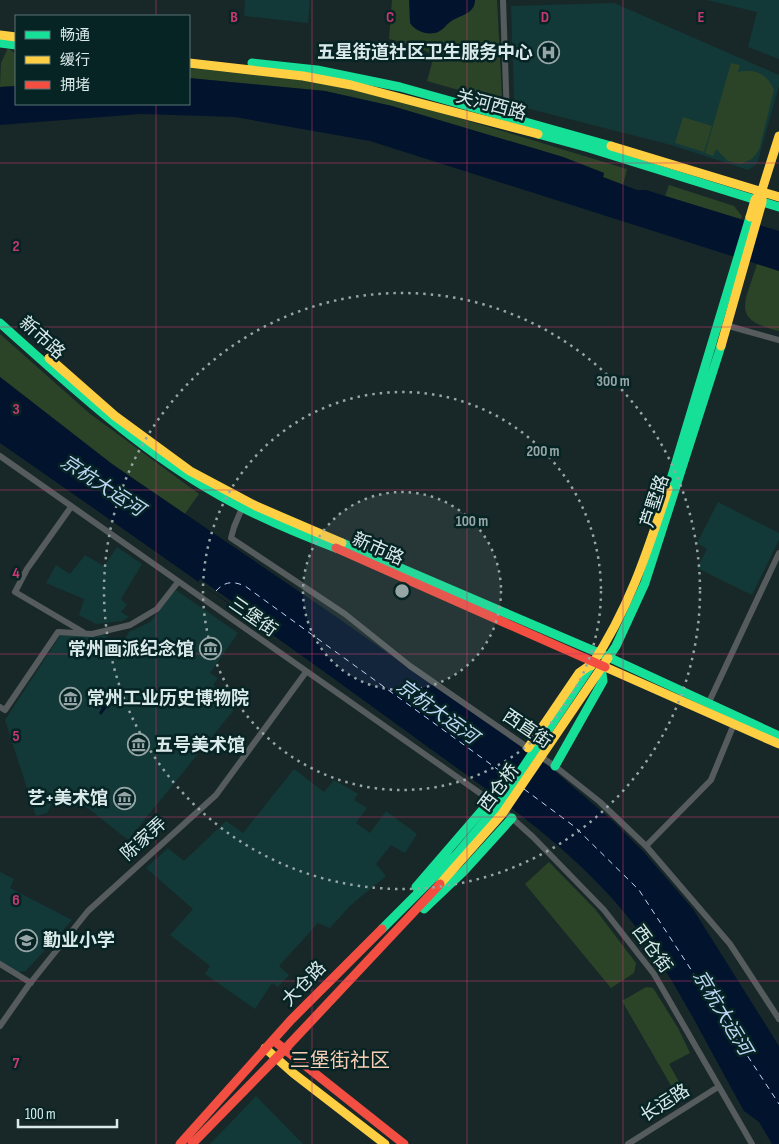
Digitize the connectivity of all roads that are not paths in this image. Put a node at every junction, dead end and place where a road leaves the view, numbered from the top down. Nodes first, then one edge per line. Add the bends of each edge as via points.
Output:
1 (503, 0) edge
2 (0, 35) edge
3 (15, 37) edge
4 (0, 43) edge
5 (15, 45) edge
6 (190, 56) edge
7 (190, 63) edge
8 (507, 117) junction
9 (508, 126) junction
10 (779, 136) edge
11 (762, 190) junction
12 (779, 197) edge
13 (758, 201) junction
14 (779, 206) edge
15 (0, 315) edge
16 (0, 322) edge
17 (723, 325) junction
18 (779, 340) edge
19 (0, 456) edge
20 (71, 506) junction
21 (242, 508) junction
22 (779, 554) edge
23 (178, 582) junction
24 (84, 633) junction
25 (604, 655) junction
26 (597, 665) junction
27 (306, 672) junction
28 (709, 702) junction
29 (0, 707) edge
30 (734, 724) junction
31 (554, 731) joint
32 (779, 736) edge
33 (779, 744) edge
34 (528, 748) junction
35 (554, 766) junction
36 (491, 800) junction
37 (512, 818) junction
38 (646, 846) junction
39 (460, 857) junction
40 (358, 952) junction
41 (368, 959) junction
42 (0, 964) edge
43 (31, 983) junction
44 (779, 1019) edge
45 (0, 1026) edge
46 (273, 1040) junction
47 (265, 1048) junction
48 (285, 1049) junction
49 (277, 1058) junction
50 (718, 1087) junction
51 (180, 1144) edge
52 (192, 1144) edge
53 (385, 1144) edge
54 (404, 1144) edge
55 (628, 1144) edge
56 (752, 1144) edge

1 - 8 street
2 - 3 main road
4 - 5 main road
6 - 8 main road, 关河西路 via 317,70
7 - 9 main road, 关河西路 via 351,85
8 - 9 street
8 - 11 main road, 关河西路
9 - 13 main road, 关河西路
10 - 11 main road
11 - 12 main road, 关河西路
11 - 13 main road
13 - 14 main road, 关河西路
13 - 17 main road, 芦墅路
15 - 25 main road, 新市路 via 115,416 190,472 256,506
16 - 21 main road, 新市路 via 110,420 187,476
17 - 18 street
17 - 25 main road, 芦墅路 via 645,583 616,646
19 - 20 street, 三堡街
20 - 23 street, 三堡街
20 - 24 street via 15,592
21 - 26 main road, 新市路
21 - 34 street, 西直街 via 232,538 345,614 410,666
22 - 28 street
23 - 24 street via 157,609 143,620 116,630
23 - 27 street, 三堡街
24 - 29 street via 58,632 5,710
25 - 26 main road, 芦墅路
25 - 28 main road, 新市路
26 - 30 main road, 新市路
26 - 31 main road, 芦墅路
26 - 34 main road via 579,673
26 - 35 main road via 603,681
27 - 36 street, 三堡街
27 - 43 street, 陈家弄 via 216,795 88,911
28 - 32 main road, 新市路
30 - 33 main road, 新市路
30 - 38 street via 711,780
31 - 39 main road, 西仓桥 via 502,814
34 - 35 street, 西直街
35 - 38 street, 西直街 via 600,802
36 - 37 street, 西仓街
36 - 40 main road
37 - 41 main road via 464,871
37 - 50 street, 西仓街 via 604,910 654,974
38 - 44 street, 西直街 via 730,944
39 - 40 main road, 大仓路
39 - 41 main road, 大仓路
40 - 46 main road, 大仓路
41 - 48 main road, 大仓路
42 - 43 street
43 - 45 street, 陈家弄
46 - 47 main road, 大仓路
46 - 48 main road
47 - 49 main road
47 - 51 main road, 大仓路
48 - 49 main road, 大仓路
48 - 54 main road
49 - 52 main road, 大仓路
49 - 53 main road
50 - 55 street, 长运路
50 - 56 street, 西仓街

